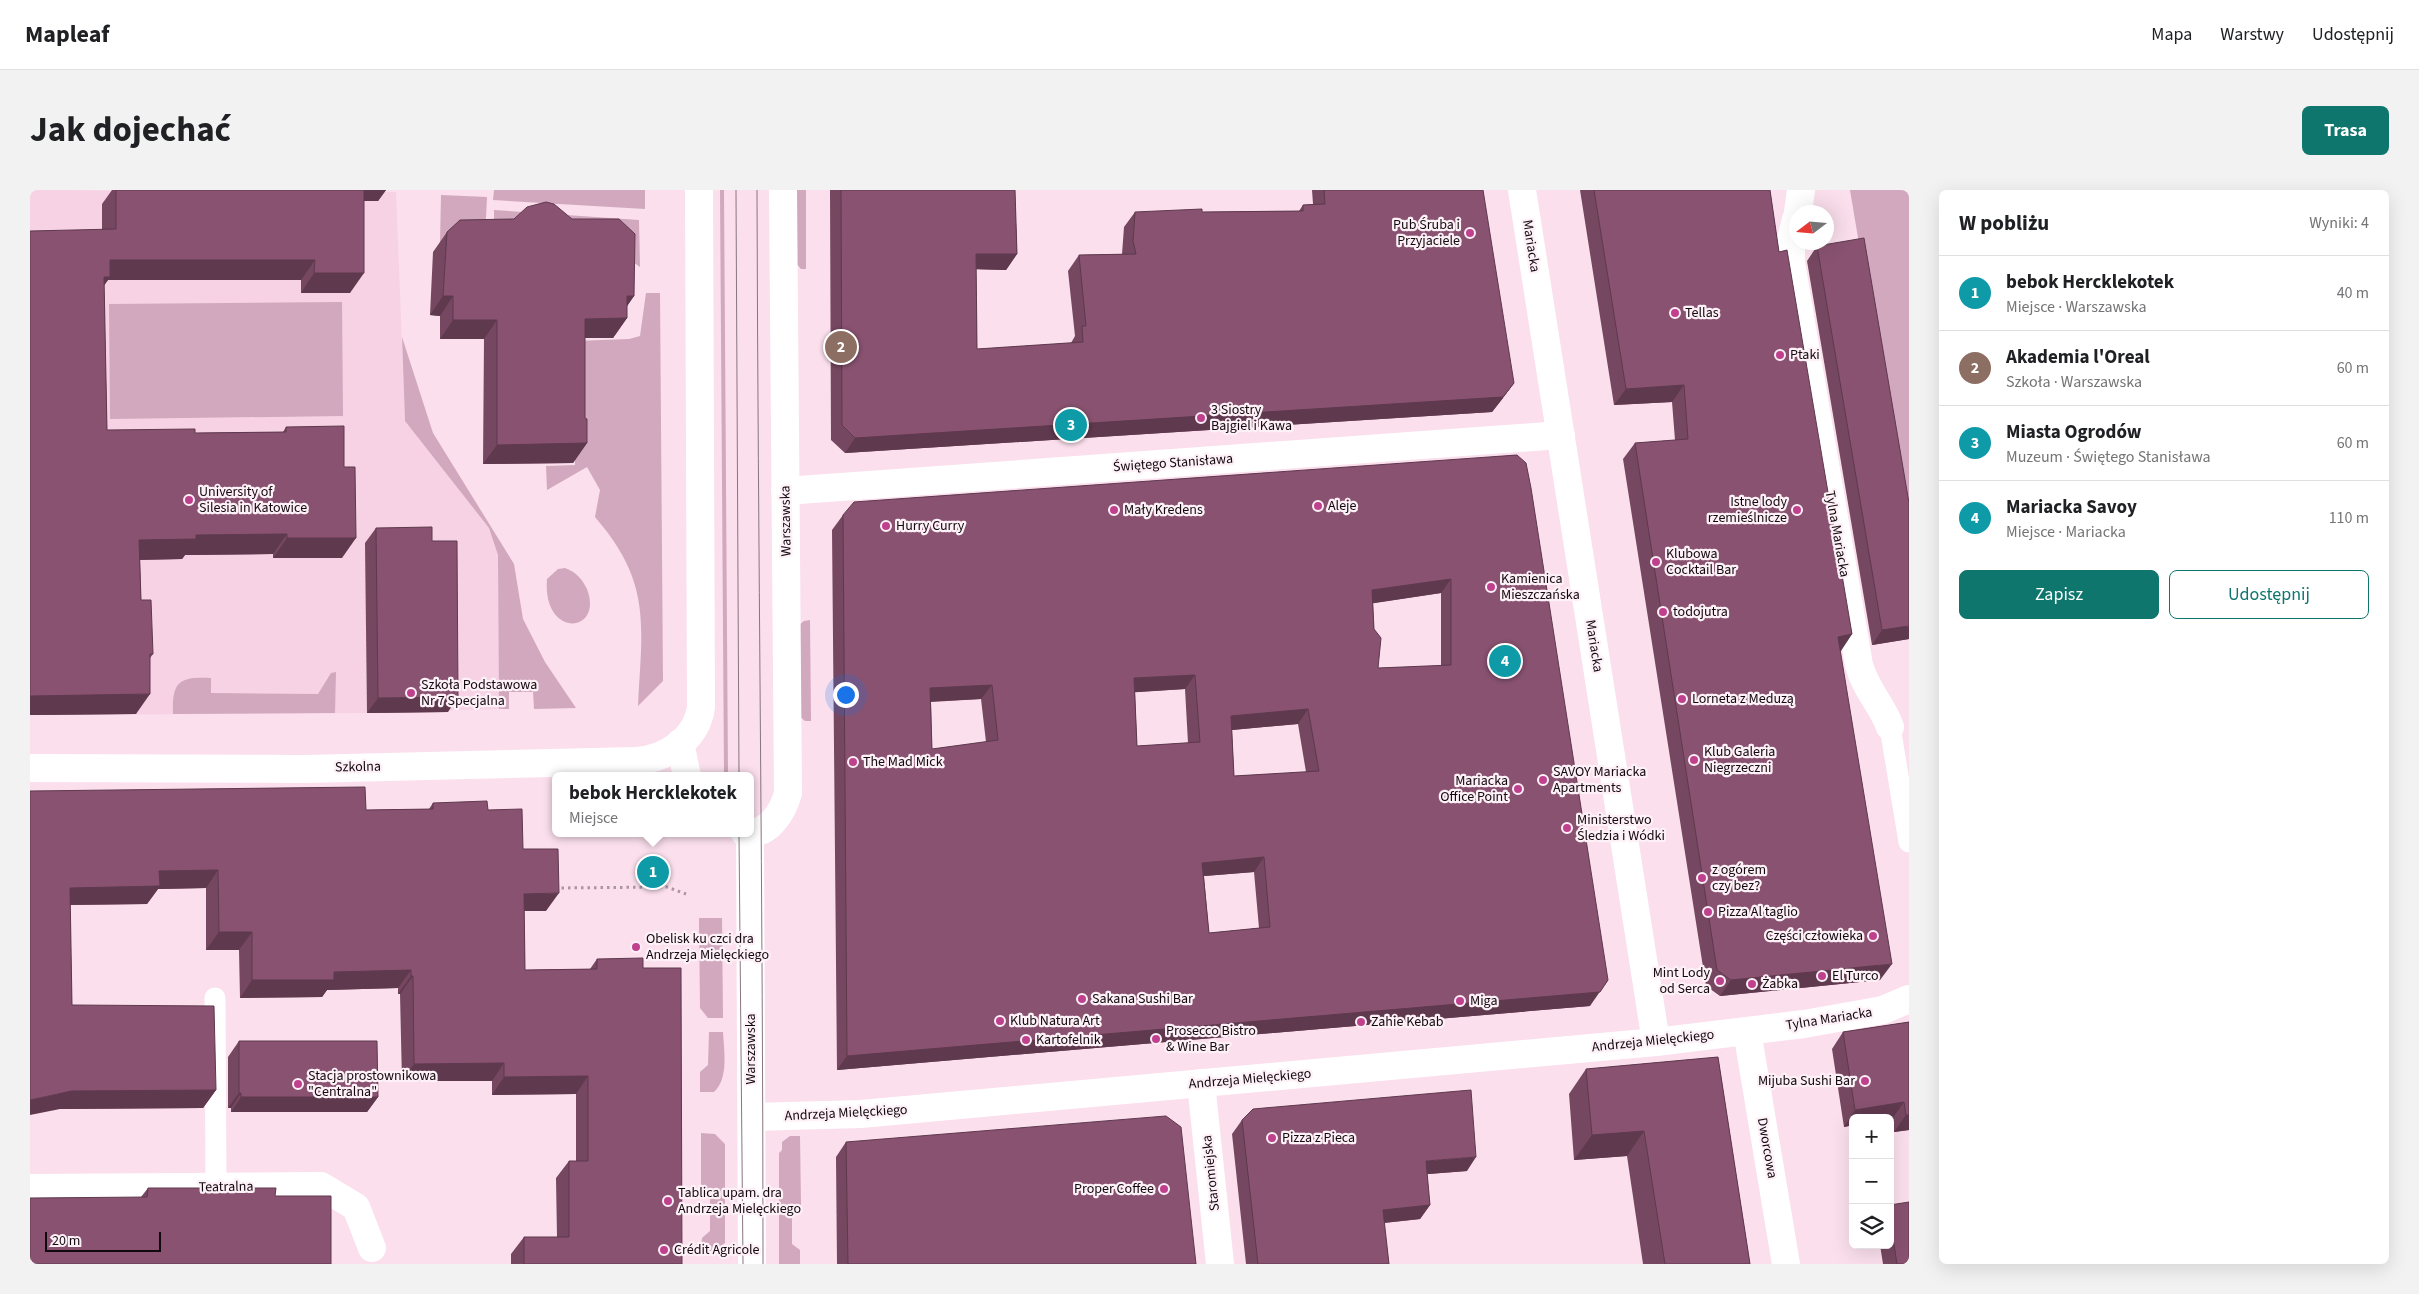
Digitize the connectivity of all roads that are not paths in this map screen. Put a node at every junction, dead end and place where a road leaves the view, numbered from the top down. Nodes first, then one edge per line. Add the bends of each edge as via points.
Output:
1 (699, 190) edge
2 (783, 190) edge
3 (1522, 190) edge
4 (1801, 190) edge
5 (1799, 205) edge
6 (1791, 250) edge
7 (1561, 435) junction
8 (786, 491) junction
9 (1890, 728) joint
10 (680, 743) junction
11 (30, 768) edge
12 (686, 772) edge
13 (754, 832) edge
14 (750, 837) edge
15 (1909, 842) edge
16 (215, 998) dead end
17 (1909, 999) edge
18 (1747, 1032) junction
19 (1656, 1042) junction
20 (1201, 1083) junction
21 (752, 1117) junction
22 (216, 1187) junction
23 (30, 1188) edge
24 (372, 1256) edge
25 (752, 1264) edge
26 (1220, 1264) edge
27 (1786, 1264) edge

1 - 10 street via 701,707 696,726
2 - 8 street, Warszawska
3 - 7 street, Mariacka
4 - 5 street
6 - 9 street, Tylna Mariacka via 1859,665 1867,688
7 - 8 street, Świętego Stanisława
7 - 19 street, Mariacka
8 - 13 street, Warszawska via 788,793 777,818
9 - 15 lane, Tylna Mariacka
10 - 11 street, Szkolna via 659,757 636,761 305,769
10 - 12 street
14 - 21 street, Warszawska
16 - 22 lane
17 - 18 street, Tylna Mariacka via 1883,1010
18 - 19 street, Andrzeja Mielęckiego
18 - 27 street, Dworcowa
19 - 20 street, Andrzeja Mielęckiego
20 - 21 street, Andrzeja Mielęckiego via 861,1114
20 - 26 street, Staromiejska
21 - 25 street, Warszawska
22 - 23 street, Teatralna
22 - 24 street, Teatralna via 321,1186 356,1207

